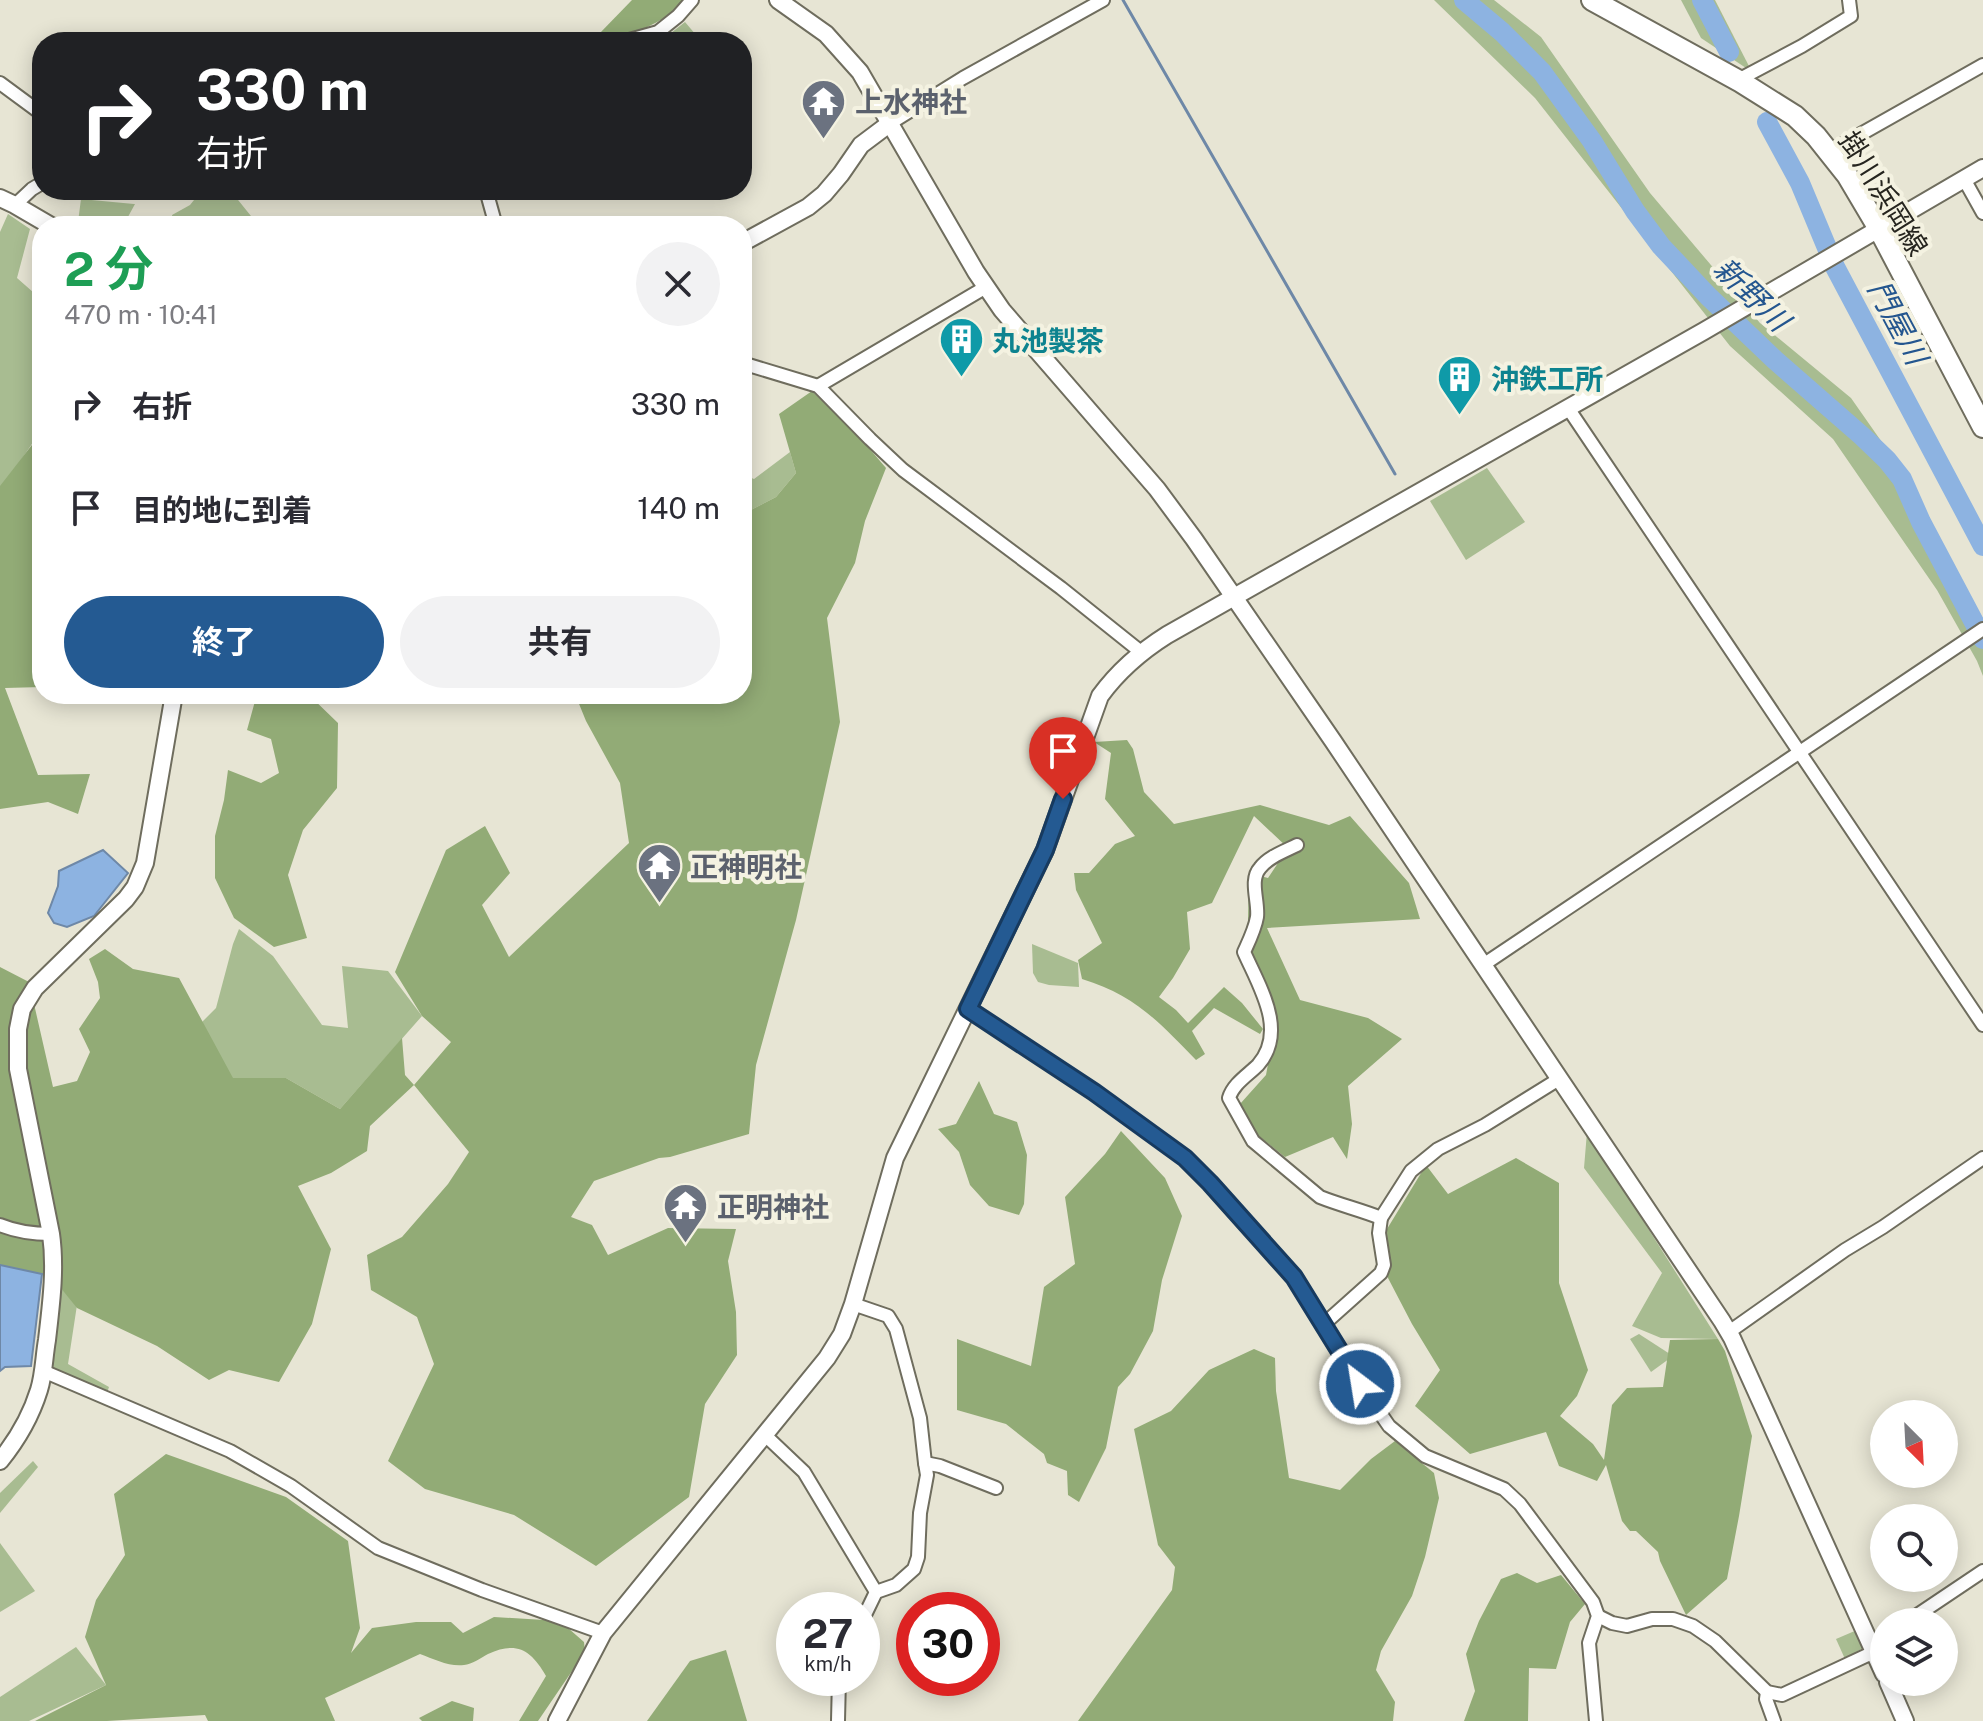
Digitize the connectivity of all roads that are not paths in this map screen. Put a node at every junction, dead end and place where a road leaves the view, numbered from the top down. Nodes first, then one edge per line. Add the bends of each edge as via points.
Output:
1 (692, 0) edge
2 (778, 0) edge
3 (1102, 0) edge
4 (1592, 0) edge
5 (1851, 1) edge
6 (658, 32) edge
7 (1983, 65) edge
8 (1738, 80) junction
9 (0, 83) edge
10 (32, 107) edge
11 (889, 124) junction
12 (1829, 152) junction
13 (1983, 168) edge
14 (1964, 179) junction
15 (32, 189) edge
16 (8, 201) edge
17 (1983, 213) edge
18 (34, 216) edge
19 (1879, 229) junction
20 (752, 238) edge
21 (986, 287) junction
22 (752, 366) edge
23 (818, 386) junction
24 (1976, 401) edge
25 (1568, 408) junction
26 (1983, 427) edge
27 (1234, 596) junction
28 (1983, 629) edge
29 (1141, 652) junction
30 (172, 704) edge
31 (1799, 753) junction
32 (1297, 845) dead end
33 (1483, 965) junction
34 (968, 1009) junction
35 (1983, 1025) edge
36 (1559, 1079) junction
37 (1983, 1158) edge
38 (1381, 1218) junction
39 (0, 1225) edge
40 (51, 1234) junction
41 (853, 1304) junction
42 (1324, 1324) junction
43 (1729, 1332) junction
44 (43, 1371) junction
45 (765, 1435) junction
46 (0, 1461) edge
47 (925, 1463) junction
48 (996, 1488) dead end
49 (1983, 1571) edge
50 (876, 1592) joint
51 (1928, 1608) edge
52 (1598, 1616) junction
53 (1870, 1630) edge
54 (603, 1633) junction
55 (1870, 1649) edge
56 (1767, 1692) junction
57 (839, 1696) edge
58 (1894, 1696) edge
59 (557, 1721) edge
60 (838, 1721) edge
61 (1596, 1721) edge
62 (1774, 1721) edge
63 (1905, 1721) edge

1 - 6 street
2 - 11 street via 840,49 860,72
3 - 11 street
4 - 8 main road, 掛川浜岡線
5 - 8 street via 1851,16 1840,24
7 - 12 street
8 - 12 main road, 掛川浜岡線 via 1795,116
9 - 10 street
11 - 20 street via 861,145 824,194
11 - 21 street
12 - 19 main road, 掛川浜岡線
13 - 14 street
14 - 17 street
14 - 19 street
15 - 16 street
16 - 18 street
19 - 24 main road, 掛川浜岡線
19 - 25 street
21 - 23 street
21 - 27 street via 1157,489
22 - 23 street
23 - 29 street via 903,470
24 - 26 main road, 掛川浜岡線
25 - 27 street
25 - 31 street
27 - 29 street
27 - 33 street
28 - 31 street
29 - 34 street via 1100,696 1045,850
30 - 40 street via 145,863 135,887 35,988 22,1009 18,1069
31 - 33 street
31 - 35 street
32 - 38 street via 1258,869 1257,916 1244,952 1266,999 1270,1042 1229,1098 1253,1141 1320,1197
33 - 36 street
34 - 41 street via 895,1158
34 - 42 street via 1185,1158 1294,1277
36 - 38 street via 1438,1149 1411,1171
36 - 43 street
37 - 43 street
38 - 42 street via 1381,1273
39 - 40 street
40 - 44 street via 54,1256
41 - 45 street via 827,1358
41 - 47 street via 888,1316 896,1329 920,1418
42 - 52 street via 1389,1426 1425,1456 1504,1489 1593,1602
43 - 53 street
44 - 46 street via 28,1418
44 - 54 street via 230,1451 291,1486 378,1548
45 - 50 street via 804,1472
45 - 54 street
47 - 48 street
47 - 50 street via 914,1569 896,1585
49 - 51 street
52 - 56 street via 1627,1626 1652,1619 1693,1626
52 - 61 street via 1589,1643
54 - 59 street
55 - 56 street via 1782,1695
56 - 62 street
57 - 60 street
58 - 63 street

